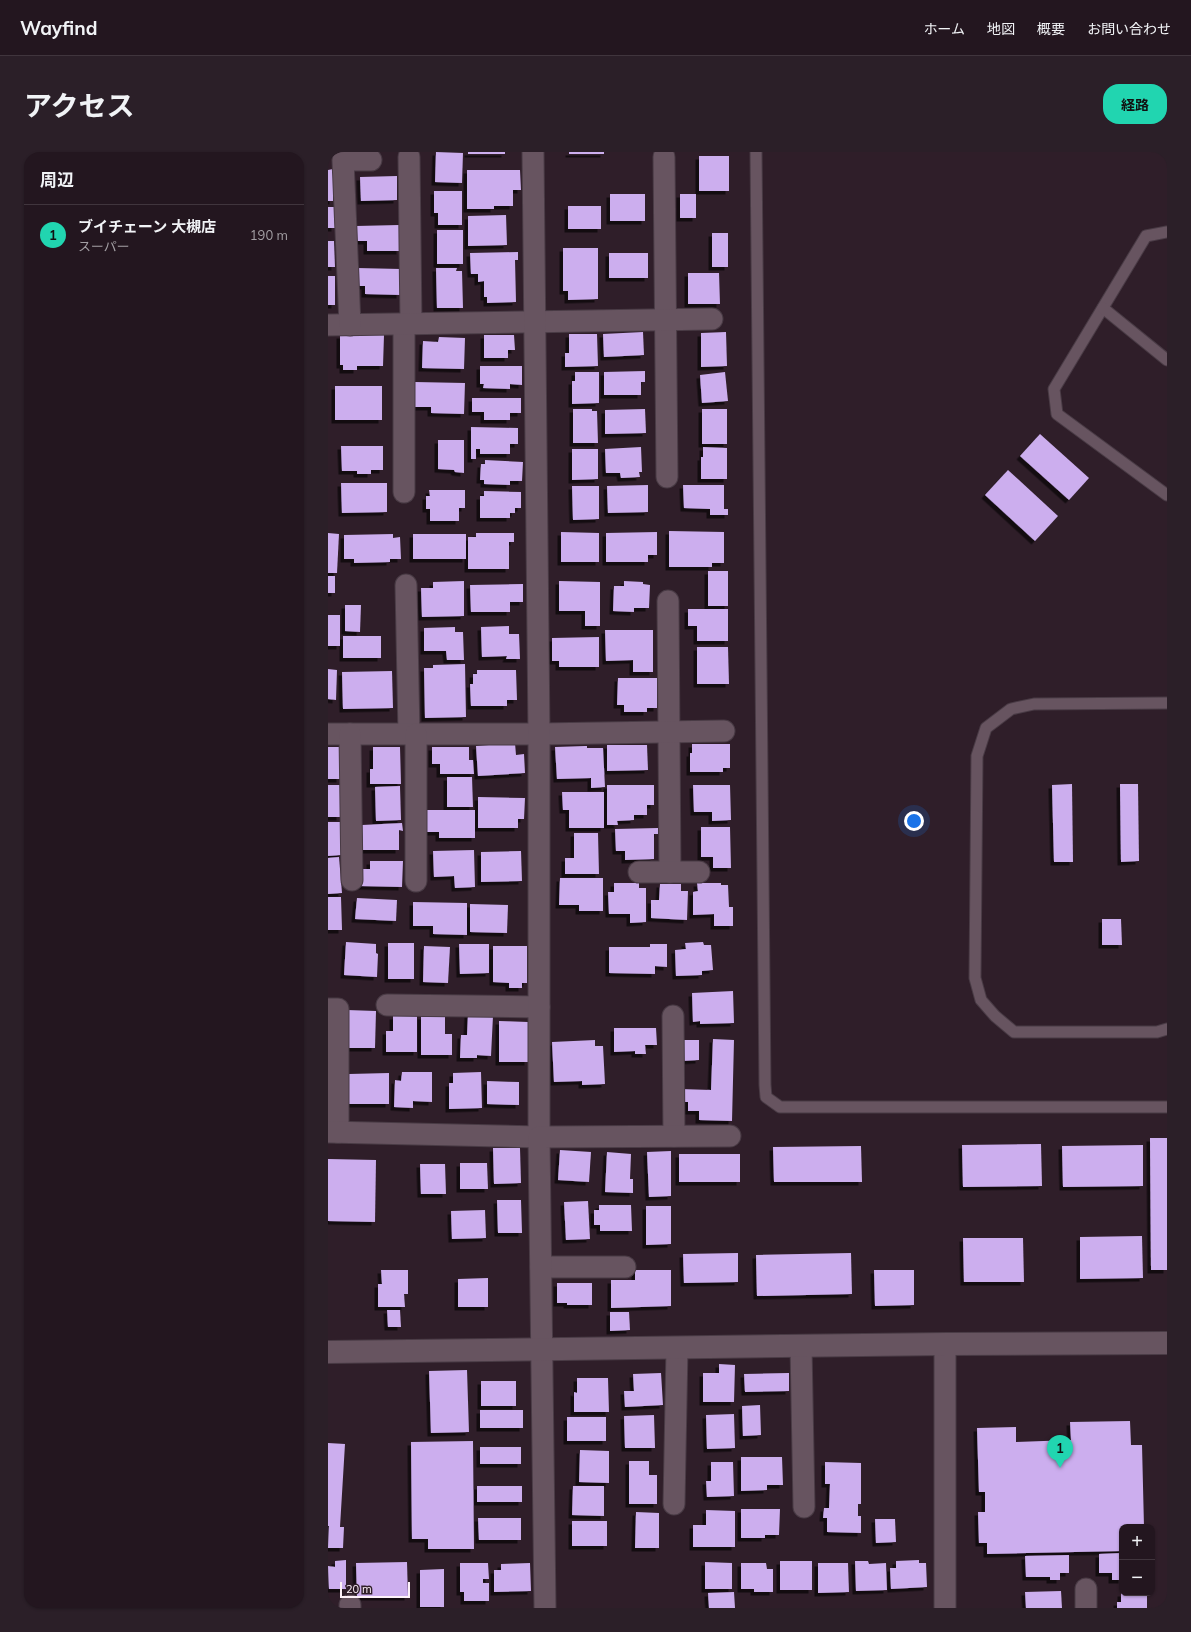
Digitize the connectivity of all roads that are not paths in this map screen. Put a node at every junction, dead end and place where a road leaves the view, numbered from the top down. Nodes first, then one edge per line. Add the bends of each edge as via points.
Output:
1 (533, 152) edge
2 (756, 152) edge
3 (410, 157) dead end
4 (664, 157) dead end
5 (371, 160) dead end
6 (1167, 232) edge
7 (1103, 308) junction
8 (712, 319) dead end
9 (666, 320) junction
10 (534, 323) junction
11 (407, 324) junction
12 (328, 325) edge
13 (350, 325) junction
14 (1167, 360) edge
15 (668, 477) dead end
16 (404, 492) dead end
17 (1167, 495) edge
18 (406, 585) dead end
19 (668, 600) dead end
20 (1167, 703) edge
21 (724, 731) dead end
22 (670, 732) junction
23 (328, 734) edge
24 (350, 734) junction
25 (413, 734) junction
26 (539, 734) junction
27 (639, 872) dead end
28 (670, 872) junction
29 (699, 872) dead end
30 (352, 880) dead end
31 (416, 881) dead end
32 (387, 1005) dead end
33 (539, 1007) junction
34 (328, 1009) edge
35 (673, 1016) dead end
36 (1167, 1029) edge
37 (1167, 1107) edge
38 (333, 1132) edge
39 (674, 1136) junction
40 (730, 1136) dead end
41 (539, 1138) junction
42 (541, 1266) junction
43 (626, 1267) dead end
44 (1167, 1343) edge
45 (945, 1344) junction
46 (801, 1346) junction
47 (677, 1348) junction
48 (542, 1349) junction
49 (328, 1352) edge
50 (674, 1504) dead end
51 (804, 1507) dead end
52 (545, 1608) edge
53 (945, 1608) edge

1 - 10 street
2 - 37 lane via 766,1097 780,1106
3 - 11 street
4 - 9 street
5 - 13 street via 343,160
6 - 7 lane via 1146,236
7 - 14 lane
7 - 17 lane via 1054,389 1057,414
8 - 9 street
9 - 10 street
9 - 15 street
10 - 11 street
10 - 26 street
11 - 13 street
11 - 16 street
12 - 13 street
18 - 25 street
19 - 22 street
20 - 36 lane via 1034,704 1011,710 986,728 977,756 975,978 981,1000 1014,1032 1157,1032
21 - 22 street
22 - 26 street
22 - 28 street
23 - 24 street
24 - 25 street
24 - 30 street
25 - 26 street
25 - 31 street
26 - 33 street
27 - 28 street
28 - 29 street
32 - 33 street
33 - 41 street
34 - 38 street via 338,1009
35 - 39 street
38 - 41 street
39 - 40 street
39 - 41 street
41 - 42 street
42 - 43 street
42 - 48 street
44 - 45 street
45 - 46 street
45 - 53 street
46 - 47 street
46 - 51 street
47 - 48 street
47 - 50 street
48 - 49 street
48 - 52 street

